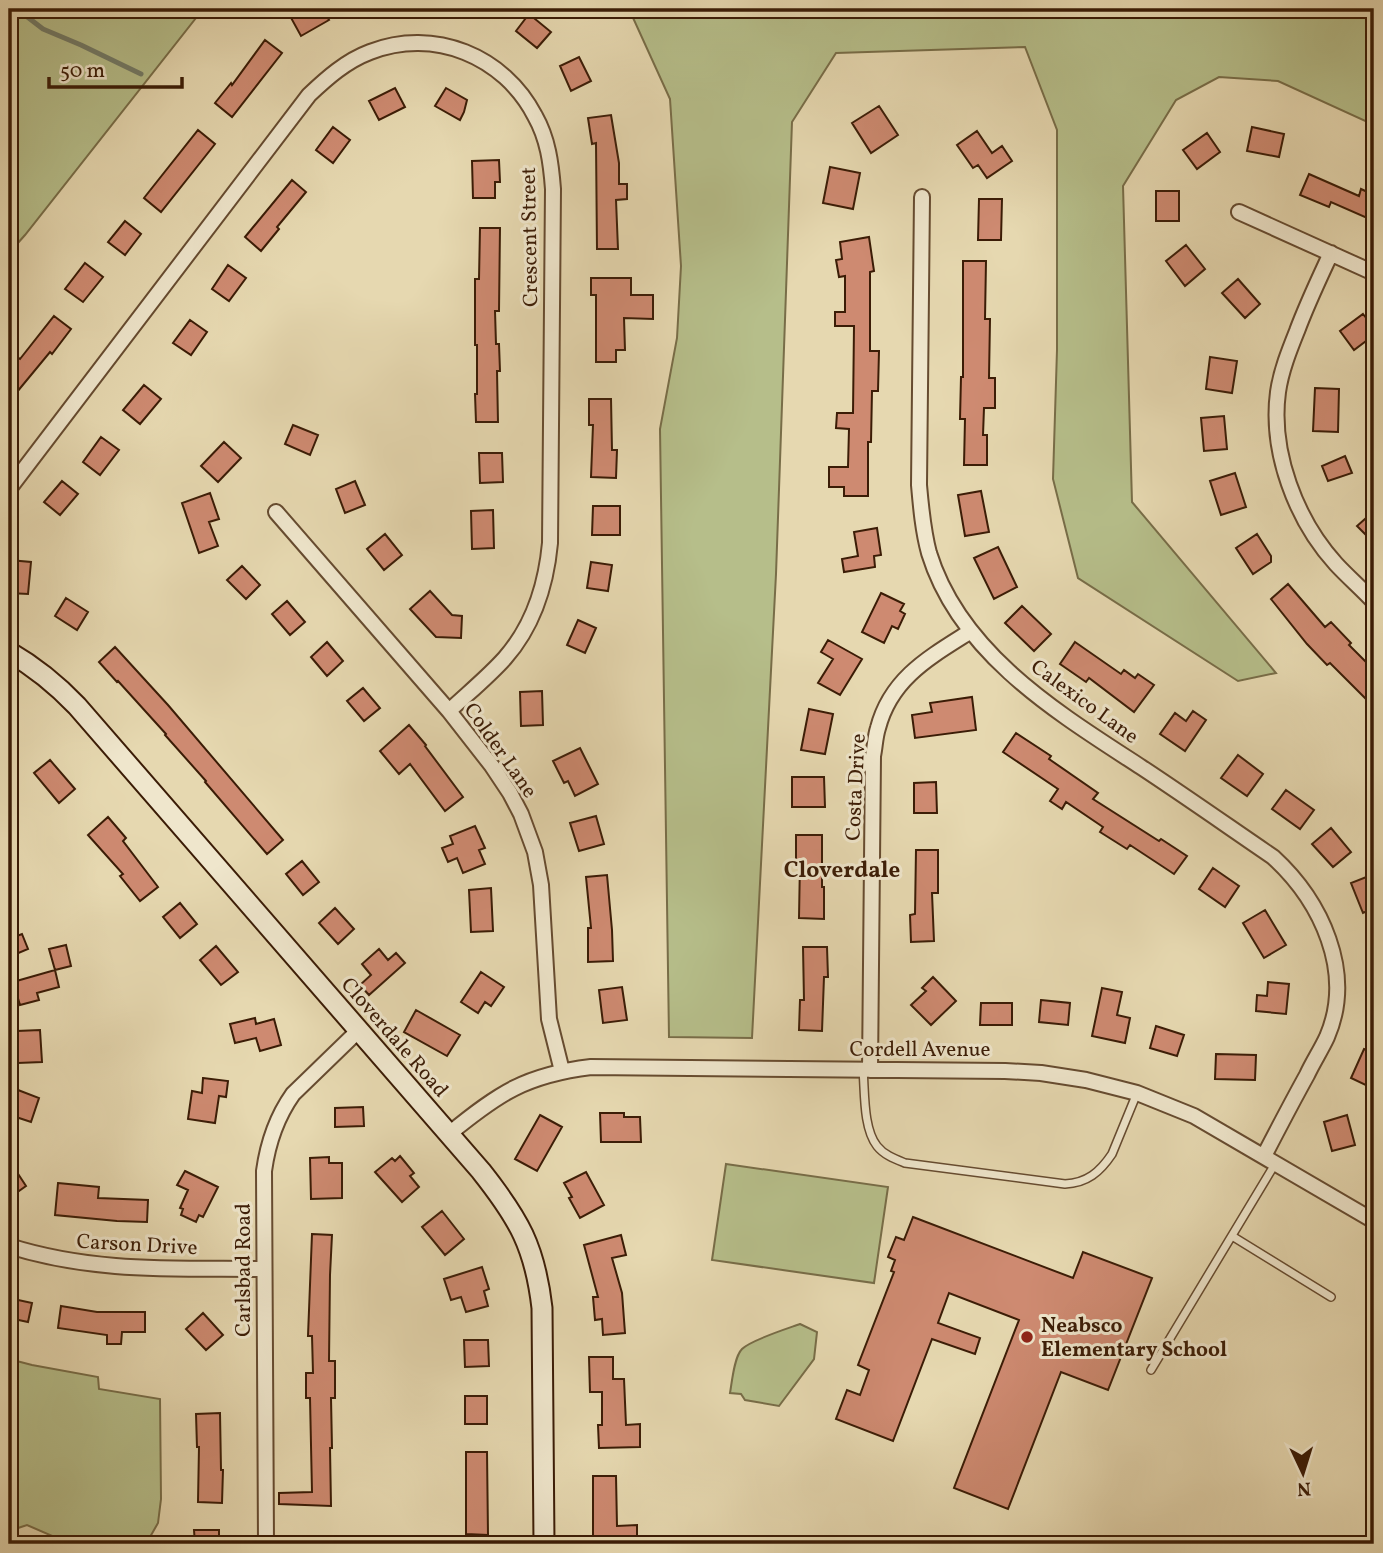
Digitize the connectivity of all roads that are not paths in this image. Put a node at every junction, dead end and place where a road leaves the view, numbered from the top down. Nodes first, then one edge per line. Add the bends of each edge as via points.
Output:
1 (922, 197) dead end
2 (1239, 212) dead end
3 (1331, 253) junction
4 (1374, 273) edge
5 (9, 489) edge
6 (276, 512) dead end
7 (1374, 602) edge
8 (971, 631) junction
9 (9, 652) edge
10 (449, 711) junction
11 (359, 1030) junction
12 (562, 1070) junction
13 (867, 1070) junction
14 (1137, 1093) junction
15 (449, 1134) junction
16 (1270, 1160) junction
17 (1374, 1221) edge
18 (1232, 1236) junction
19 (9, 1246) edge
20 (264, 1269) junction
21 (1331, 1297) dead end
22 (1151, 1370) dead end
23 (266, 1544) edge
24 (544, 1544) edge

1 - 8 street, Calexico Lane via 921,516 937,575
2 - 3 street
3 - 4 street
3 - 7 street via 1284,363 1276,410 1278,435 1301,512 1336,564
5 - 10 street, Crescent Street via 309,95 351,61 387,46 435,44 476,56 526,100 551,163 550,543 542,592 525,630 504,659
6 - 10 street, Colder Lane
8 - 13 street, Costa Drive via 912,671 897,688 877,729
8 - 16 street, Calexico Lane via 1041,699 1273,857 1317,912 1336,965 1334,1013
9 - 11 street, Cloverdale Road via 55,683 77,706
10 - 12 street, Colder Lane via 510,793 535,852 550,1019
11 - 15 street, Cloverdale Road
11 - 20 street, Carlsbad Road via 293,1094 274,1128 264,1171
12 - 13 street, Cordell Avenue
12 - 15 street, Cordell Avenue via 514,1087
13 - 14 street, Cordell Avenue via 1041,1073
13 - 14 lane via 867,1122 878,1148 892,1158 1065,1184 1095,1175 1106,1163
14 - 16 street, Cordell Avenue via 1194,1116
15 - 24 street, Cloverdale Road via 504,1200 531,1250 539,1279
16 - 17 street, Cordell Avenue
16 - 18 lane
18 - 21 lane
18 - 22 lane
19 - 20 street, Carson Drive via 57,1259 111,1266
20 - 23 street, Carlsbad Road

